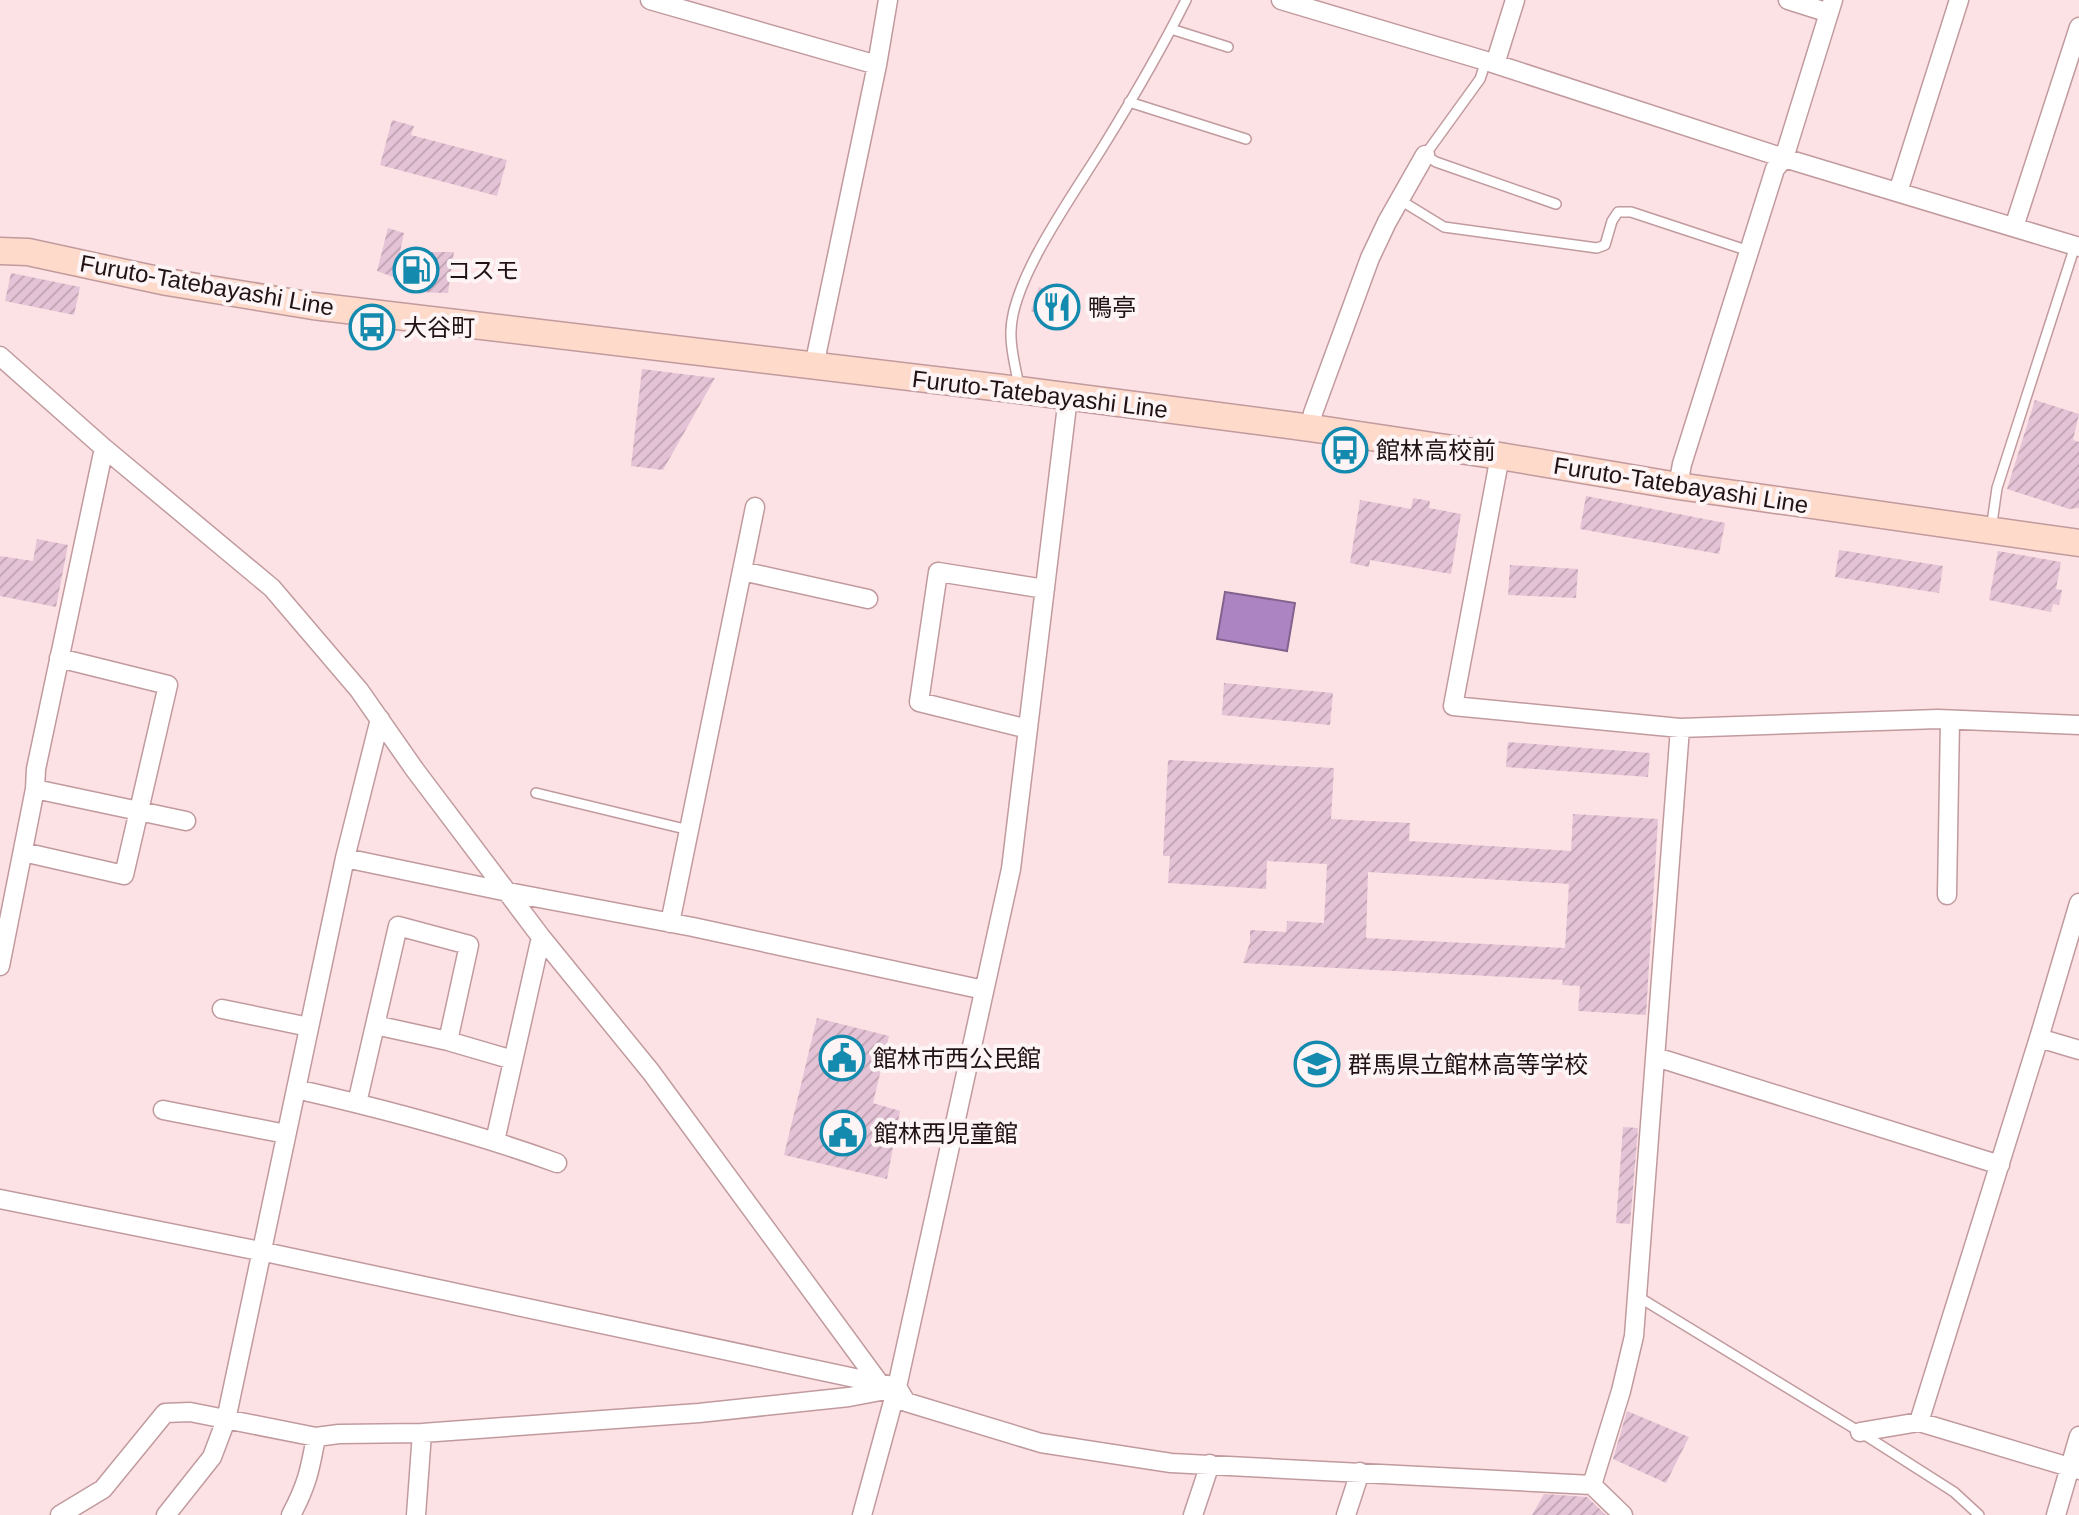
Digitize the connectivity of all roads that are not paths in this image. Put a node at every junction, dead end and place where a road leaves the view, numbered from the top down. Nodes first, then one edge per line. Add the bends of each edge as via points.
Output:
1 (650, 0) edge
2 (888, 0) edge
3 (1186, 0) edge
4 (1281, 0) edge
5 (1515, 0) edge
6 (1788, 0) edge
7 (1959, 0) edge
8 (1831, 6) edge
9 (2079, 27) edge
10 (1171, 29) junction
11 (1228, 47) dead end
12 (1490, 62) junction
13 (877, 65) junction
14 (1129, 102) junction
15 (1246, 139) dead end
16 (1425, 155) junction
17 (1784, 158) junction
18 (1898, 192) junction
19 (1400, 200) junction
20 (1556, 204) dead end
21 (2014, 227) junction
22 (0, 236) edge
23 (2077, 247) edge
24 (0, 251) edge
25 (1750, 251) junction
26 (28, 252) junction
27 (0, 356) edge
28 (814, 366) junction
29 (1019, 390) junction
30 (1068, 397) junction
31 (1311, 428) junction
32 (104, 448) junction
33 (1500, 456) junction
34 (1678, 486) junction
35 (755, 507) dead end
36 (1991, 531) junction
37 (2079, 543) edge
38 (742, 571) junction
39 (1045, 589) junction
40 (868, 599) dead end
41 (59, 658) junction
42 (380, 719) junction
43 (1950, 720) junction
44 (2079, 725) edge
45 (1680, 728) junction
46 (1028, 729) junction
47 (35, 789) junction
48 (536, 793) dead end
49 (138, 810) junction
50 (186, 821) dead end
51 (689, 830) junction
52 (23, 852) junction
53 (345, 858) junction
54 (508, 892) junction
55 (1947, 895) dead end
56 (2079, 903) edge
57 (670, 923) junction
58 (541, 937) junction
59 (0, 966) edge
60 (984, 990) junction
61 (222, 1009) dead end
62 (375, 1025) junction
63 (309, 1027) junction
64 (2039, 1038) junction
65 (448, 1041) junction
66 (2079, 1050) edge
67 (1656, 1057) junction
68 (513, 1060) junction
69 (296, 1089) junction
70 (357, 1103) junction
71 (163, 1110) dead end
72 (286, 1134) junction
73 (495, 1141) junction
74 (557, 1163) dead end
75 (2000, 1165) junction
76 (0, 1199) edge
77 (260, 1251) junction
78 (1637, 1296) junction
79 (889, 1385) junction
80 (226, 1420) junction
81 (1919, 1422) junction
82 (1860, 1432) junction
83 (422, 1433) junction
84 (2079, 1436) edge
85 (316, 1437) junction
86 (1210, 1464) junction
87 (2074, 1469) edge
88 (1360, 1472) junction
89 (1592, 1485) junction
90 (173, 1513) edge
91 (60, 1515) edge
92 (291, 1515) edge
93 (416, 1515) edge
94 (862, 1515) edge
95 (1193, 1515) edge
96 (1346, 1515) edge
97 (1623, 1515) edge
98 (1979, 1515) edge
99 (2056, 1515) edge

1 - 13 street
2 - 13 street
3 - 10 lane
4 - 12 street
5 - 12 street
6 - 8 street
7 - 18 street
8 - 17 street
9 - 21 street
10 - 11 lane
10 - 14 lane
12 - 16 lane
12 - 17 street
13 - 28 street
14 - 15 lane
14 - 29 lane via 1016,301 1011,331
16 - 19 street
16 - 20 lane
17 - 18 street
17 - 25 street via 1775,169
18 - 21 street
19 - 25 lane via 1444,227 1597,248 1605,245 1618,212 1631,212
19 - 31 street via 1370,258
21 - 23 street
22 - 26 main road
23 - 36 lane via 1997,488
24 - 26 main road, Furuto-Tatebayashi Line
25 - 34 street
26 - 28 main road, Furuto-Tatebayashi Line via 313,306
27 - 32 street
28 - 29 main road, Furuto-Tatebayashi Line
29 - 30 main road, Furuto-Tatebayashi Line
30 - 31 main road, Furuto-Tatebayashi Line
30 - 39 street
31 - 33 main road, Furuto-Tatebayashi Line
32 - 41 street
32 - 42 street via 272,588
33 - 34 main road, Furuto-Tatebayashi Line
33 - 45 street via 1453,706
34 - 36 main road, Furuto-Tatebayashi Line
35 - 38 street
36 - 37 main road, Furuto-Tatebayashi Line
38 - 40 street
38 - 51 street
39 - 46 street
39 - 46 street via 938,572 919,702
41 - 47 street
41 - 49 street via 168,685
42 - 53 street
42 - 54 street
43 - 44 street
43 - 45 street
43 - 55 street
45 - 67 street
46 - 60 street via 1011,869
47 - 49 street
47 - 52 street
48 - 51 lane
49 - 50 street
49 - 52 street via 124,875
51 - 57 street
52 - 59 street
53 - 54 street
53 - 63 street
54 - 57 street
54 - 58 street
56 - 64 street
57 - 60 street
58 - 68 street
58 - 79 street via 651,1072
60 - 79 street
61 - 63 street
62 - 65 street
62 - 65 street via 398,926 469,945
62 - 70 street
63 - 69 street
64 - 66 street
64 - 75 street
65 - 68 street
67 - 75 street
67 - 78 street
68 - 73 street
69 - 70 street
69 - 72 street
70 - 73 street
71 - 72 street
72 - 77 street
73 - 74 street
75 - 81 street
76 - 77 street
77 - 79 street
77 - 80 street
78 - 82 lane
78 - 89 street via 1621,1391
79 - 83 street via 849,1397 699,1413
79 - 86 street via 906,1402 1041,1443
79 - 94 street
80 - 85 street
80 - 90 street via 212,1457
80 - 91 street via 165,1413 103,1489
81 - 82 street
81 - 87 street
82 - 98 lane via 1954,1492
83 - 85 street
83 - 93 street
84 - 87 street
85 - 92 street via 305,1489
86 - 88 street
86 - 95 street
87 - 99 street
88 - 89 street
88 - 96 street
89 - 97 street

